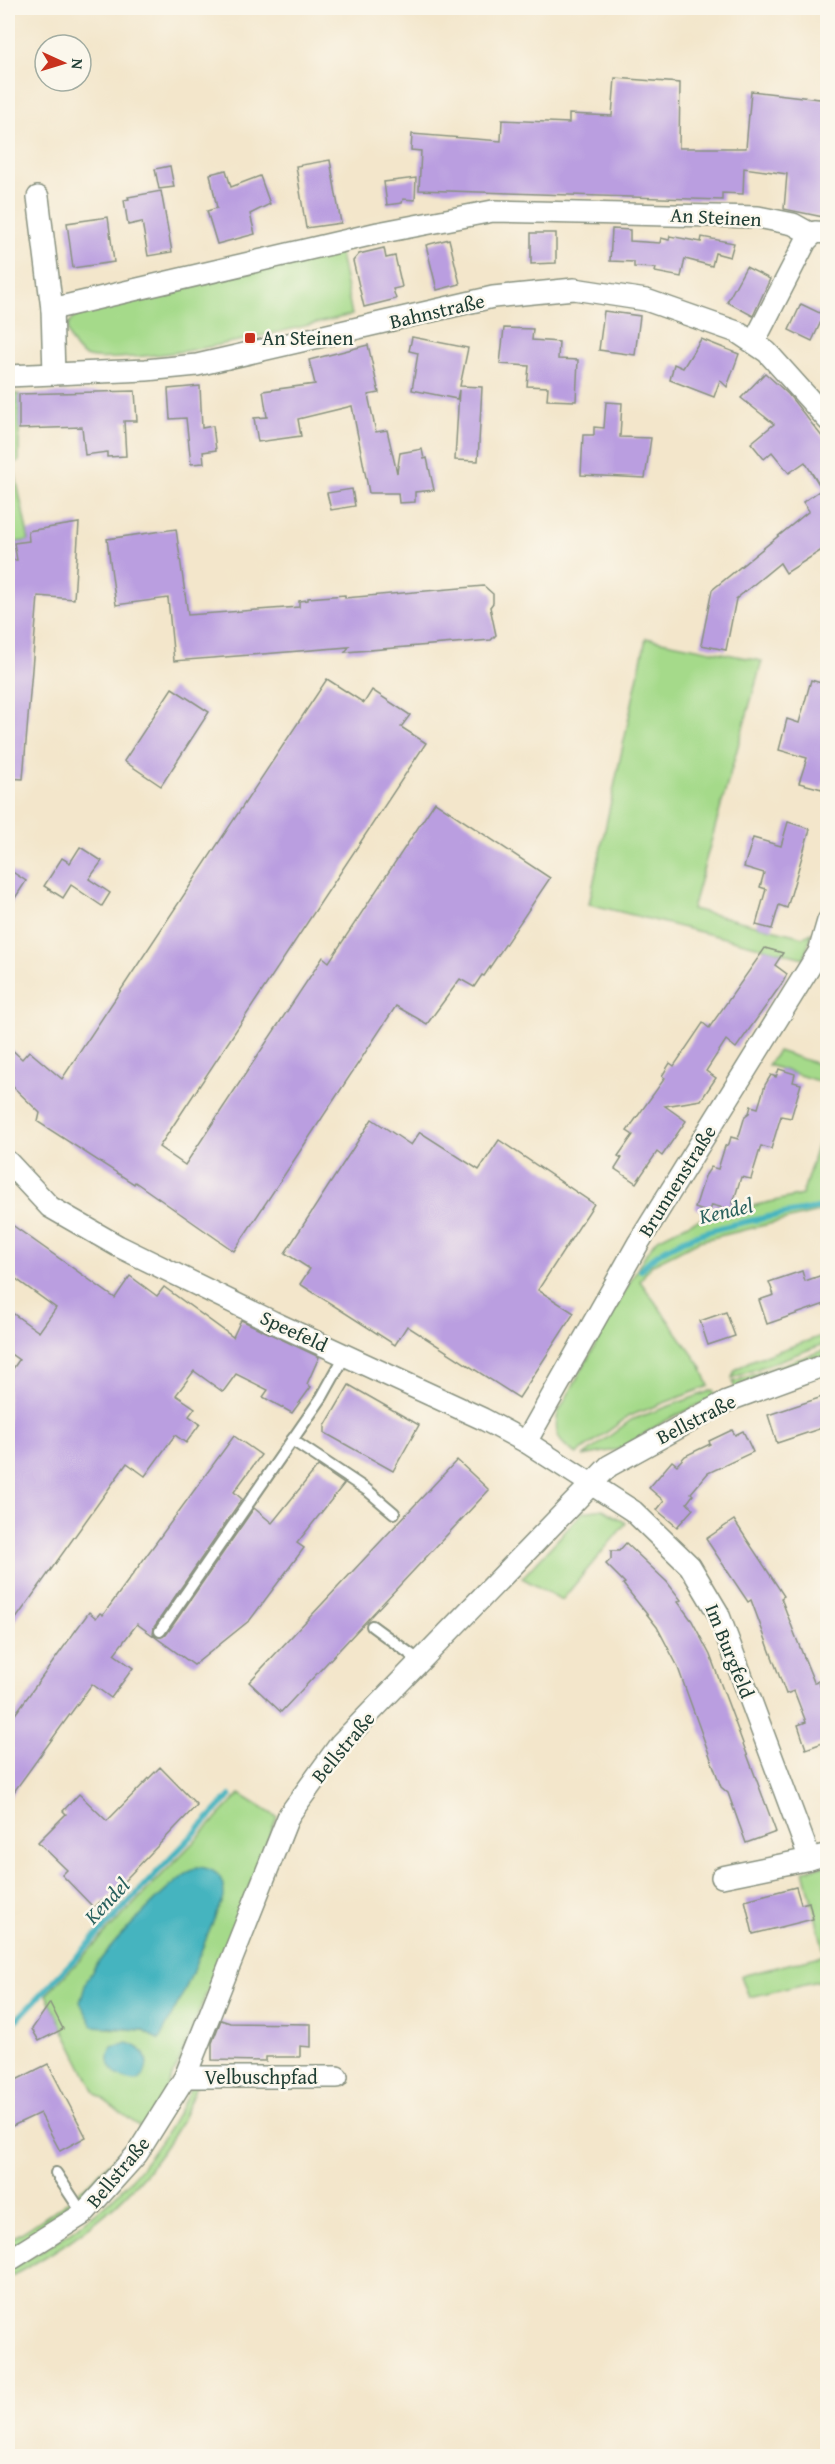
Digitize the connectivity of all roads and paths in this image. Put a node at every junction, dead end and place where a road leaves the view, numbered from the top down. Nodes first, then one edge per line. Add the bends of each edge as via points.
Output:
1 (38, 197) dead end
2 (819, 234) edge
3 (52, 309) junction
4 (754, 342) junction
5 (54, 374) junction
6 (8, 376) edge
7 (828, 420) edge
8 (828, 921) edge
9 (823, 954) edge
10 (8, 1162) edge
11 (346, 1354) junction
12 (828, 1364) edge
13 (292, 1440) junction
14 (526, 1442) junction
15 (591, 1484) junction
16 (394, 1513) dead end
17 (372, 1626) dead end
18 (160, 1632) dead end
19 (420, 1661) junction
20 (819, 1857) edge
21 (722, 1877) dead end
22 (185, 2077) junction
23 (337, 2077) dead end
24 (56, 2173) dead end
25 (83, 2214) junction
26 (8, 2261) edge

1 - 3 street
2 - 3 street, An Steinen via 755,217 493,211 378,233
2 - 4 street, An Steinen
3 - 5 street
4 - 5 street, Bahnstraße via 719,325 646,300 591,291 549,290 493,297 197,364
4 - 7 street, Bahnstraße via 798,384
5 - 6 street, Bahnstraße
8 - 9 street, Brunnenstraße
9 - 14 street, Brunnenstraße via 639,1242
10 - 11 street, Speefeld via 50,1207 118,1246
11 - 13 lane
11 - 14 street, Speefeld
12 - 15 street, Bellstraße via 727,1401 688,1420 609,1466
13 - 16 lane via 368,1490
13 - 18 lane
14 - 15 street, Speefeld
15 - 19 street, Bellstraße
15 - 20 street, Im Burgfeld via 633,1511 683,1558 718,1613
17 - 19 lane
19 - 22 street, Bellstraße via 340,1743 289,1815
20 - 21 street, Im Burgfeld
22 - 23 street, Velbuschpfad
22 - 25 street, Bellstraße via 137,2154
24 - 25 lane
25 - 26 street, Bellstraße

